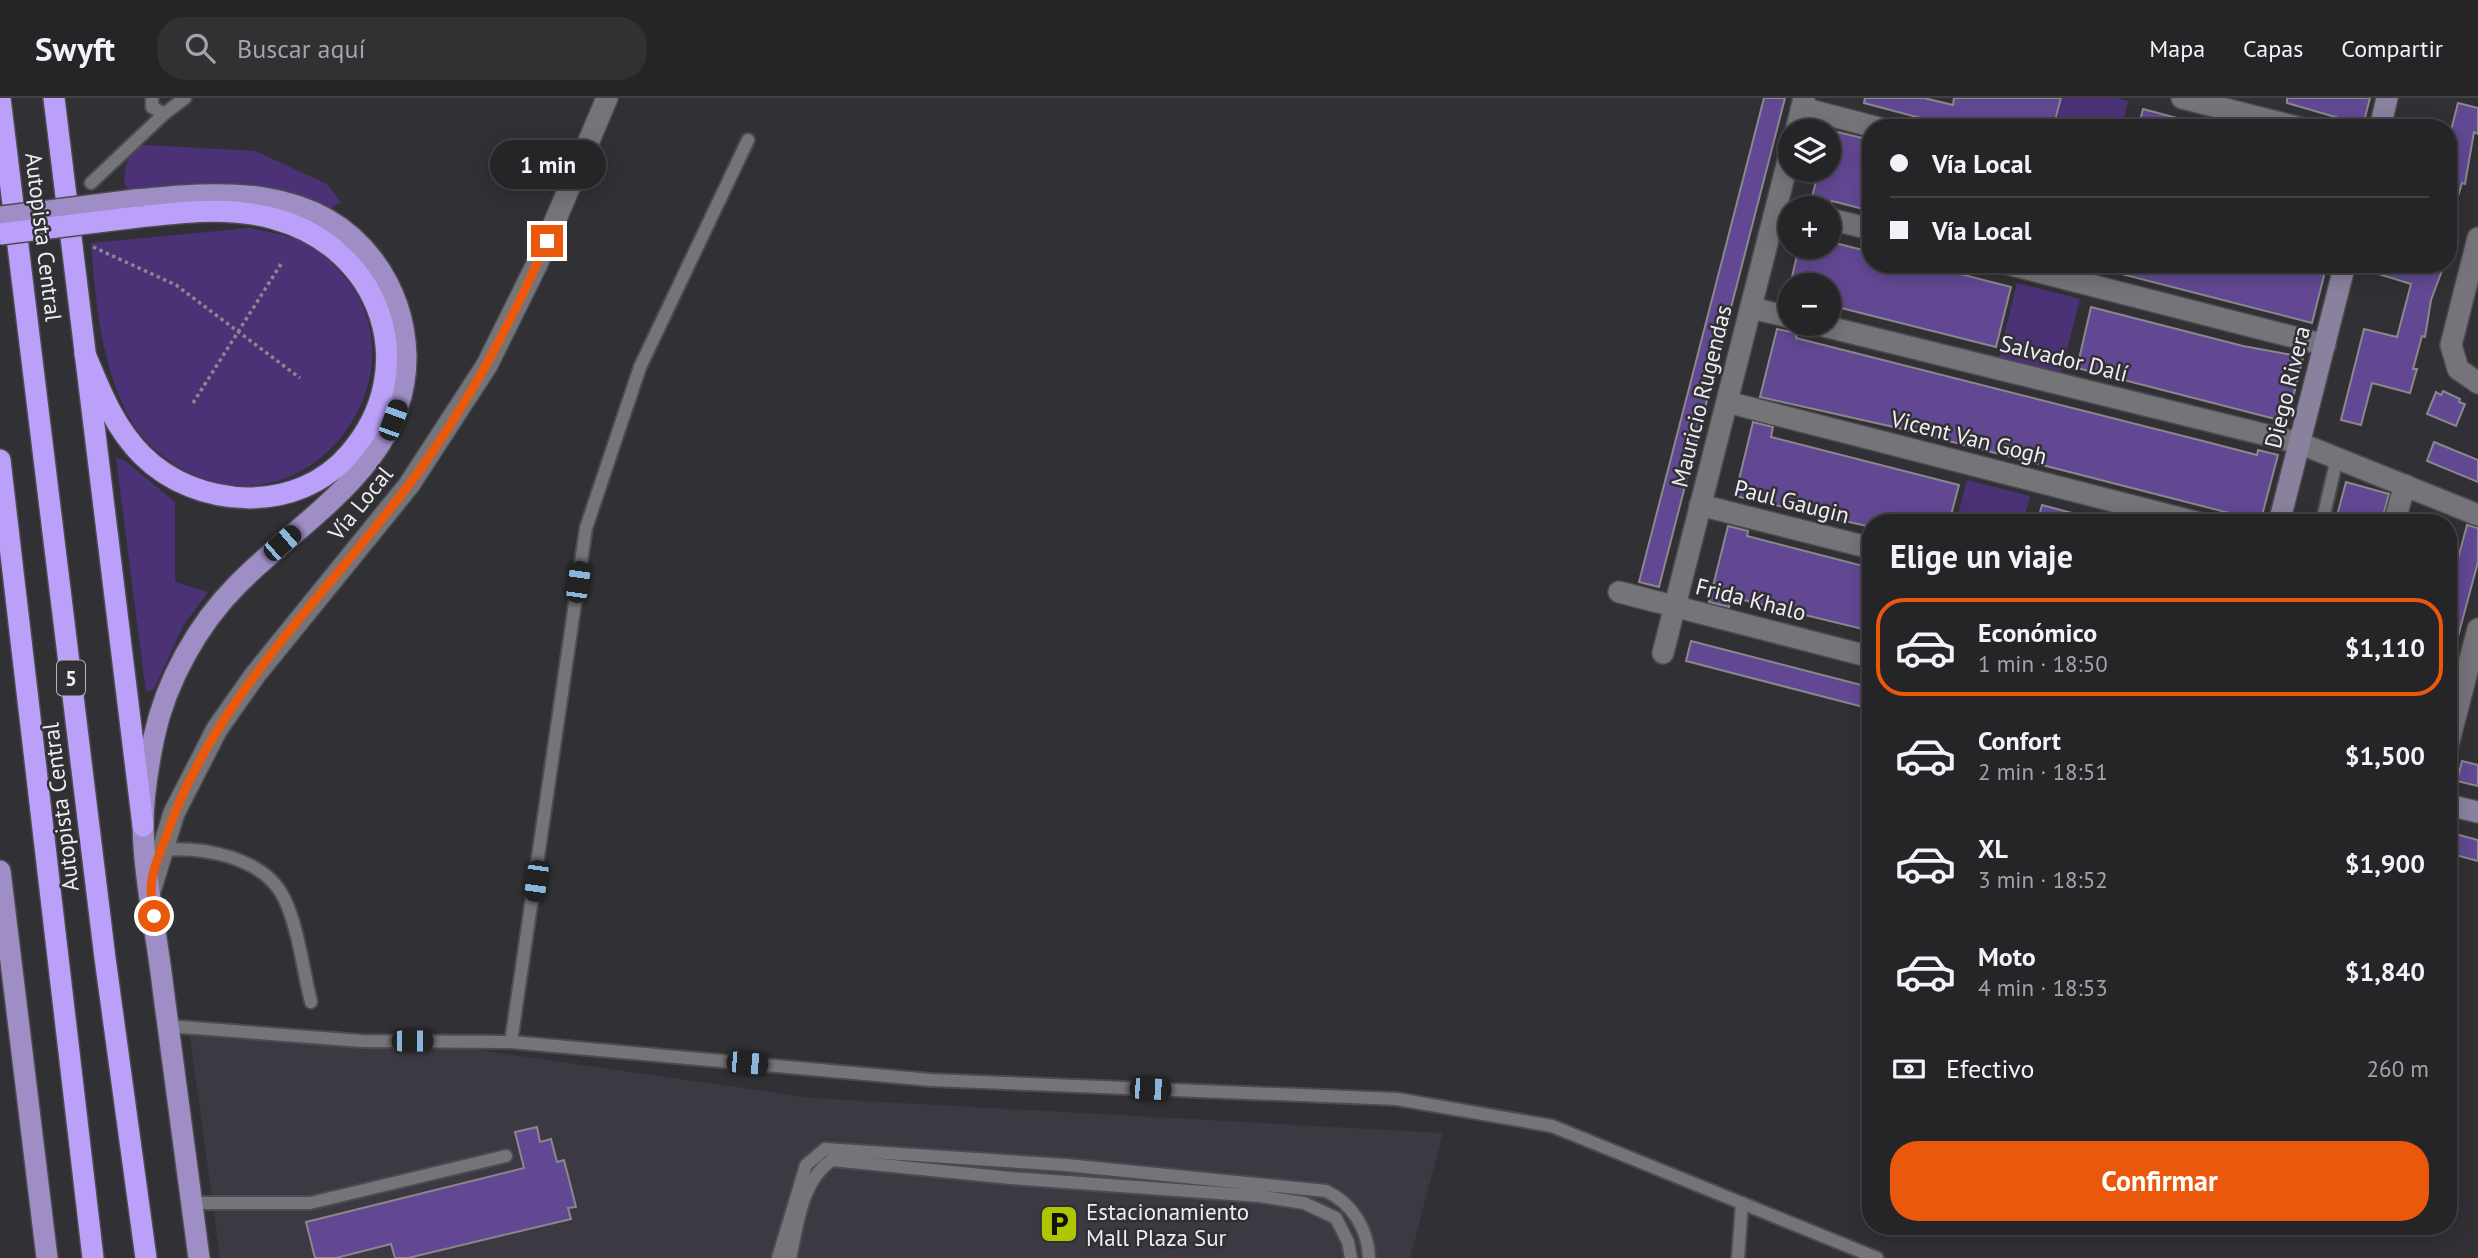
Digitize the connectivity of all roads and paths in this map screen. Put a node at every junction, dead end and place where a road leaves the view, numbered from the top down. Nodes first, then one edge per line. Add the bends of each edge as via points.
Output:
1 (0, 98) edge
2 (54, 98) edge
3 (152, 98) edge
4 (185, 98) edge
5 (607, 98) edge
6 (2182, 98) edge
7 (2387, 98) edge
8 (1803, 103) edge
9 (164, 114) junction
10 (2265, 119) edge
11 (2382, 119) edge
12 (1862, 122) edge
13 (748, 140) dead end
14 (91, 183) dead end
15 (137, 208) junction
16 (0, 217) edge
17 (1841, 222) edge
18 (1778, 225) edge
19 (1862, 227) edge
20 (0, 234) edge
21 (2478, 238) edge
22 (88, 245) dead end
23 (281, 264) dead end
24 (2043, 273) edge
25 (2343, 273) edge
26 (1751, 307) junction
27 (1778, 314) edge
28 (1841, 330) edge
29 (238, 332) junction
30 (2325, 345) junction
31 (85, 354) junction
32 (300, 378) dead end
33 (2474, 381) edge
34 (1727, 402) junction
35 (193, 403) dead end
36 (2299, 443) junction
37 (2337, 458) junction
38 (0, 460) edge
39 (2405, 485) junction
40 (1700, 505) junction
41 (2164, 514) edge
42 (2281, 514) edge
43 (2324, 514) edge
44 (2396, 514) edge
45 (2478, 515) edge
46 (1862, 546) edge
47 (1619, 592) dead end
48 (1675, 607) junction
49 (2478, 629) edge
50 (1663, 653) dead end
51 (1862, 655) edge
52 (2457, 711) edge
53 (2457, 807) edge
54 (2478, 812) edge
55 (143, 826) junction
56 (161, 850) junction
57 (0, 872) edge
58 (150, 888) junction
59 (0, 941) edge
60 (12, 971) junction
61 (8, 1001) edge
62 (311, 1002) dead end
63 (169, 1026) junction
64 (511, 1042) junction
65 (506, 1156) dead end
66 (191, 1203) junction
67 (1742, 1203) junction
68 (47, 1258) edge
69 (93, 1258) edge
70 (146, 1258) edge
71 (199, 1258) edge
72 (778, 1258) edge
73 (790, 1258) edge
74 (1351, 1258) edge
75 (1369, 1258) edge
76 (1738, 1258) edge
77 (1877, 1258) edge

1 - 70 highway, Autopista Central / 5
2 - 31 highway
3 - 9 lane via 152,107
4 - 9 lane
5 - 56 street, Vía Local via 537,264 481,375 409,485 232,706 190,777
6 - 10 street
7 - 11 street
8 - 12 street
9 - 14 lane
13 - 64 lane via 640,367 586,528
15 - 16 main road, bridge
15 - 20 highway, bridge
15 - 31 highway via 254,214 297,226 332,246 359,272 382,322 386,359 376,410 349,455 312,483 271,496 222,496 187,486 141,454 120,429
15 - 55 main road via 198,194 255,195 296,204 332,222 372,259 391,292 403,328 406,366 393,420 363,469 238,584 185,656 155,734
17 - 19 street
18 - 26 street, Mauricio Rugendas
21 - 33 street via 2451,345 2454,363
22 - 29 path via 176,285
23 - 29 path
24 - 30 street
25 - 30 street, Diego Rivera
26 - 27 street
26 - 34 street, Mauricio Rugendas
28 - 36 street, Salvador Dalí
29 - 32 path
29 - 35 path
30 - 36 street, Diego Rivera
31 - 55 highway
34 - 40 street, Mauricio Rugendas
34 - 41 street, Vicent Van Gogh
36 - 37 street, Salvador Dalí
36 - 42 street, Diego Rivera
37 - 39 street, Salvador Dalí
37 - 43 lane
38 - 69 highway, Autopista Central / 5
39 - 44 street
39 - 45 street, Salvador Dalí
40 - 46 street, Paul Gaugin
40 - 48 street, Mauricio Rugendas
47 - 48 street, Frida Khalo
48 - 50 street, Mauricio Rugendas
48 - 51 street, Frida Khalo
49 - 52 street
53 - 54 street
55 - 58 main road
56 - 58 street, Vía Local
56 - 62 lane via 224,855 247,863 275,884 285,900
57 - 60 main road
58 - 63 main road
59 - 60 main road
60 - 61 main road
61 - 68 main road
63 - 64 lane via 362,1041
63 - 66 main road
64 - 67 lane via 931,1080 1397,1099 1552,1126
65 - 66 lane via 310,1203
66 - 71 main road
67 - 76 lane
67 - 77 lane
72 - 75 lane via 806,1165 825,1149 1066,1165 1326,1191 1341,1198 1359,1222
73 - 74 lane via 807,1189 818,1170 832,1160 1304,1203 1336,1218

